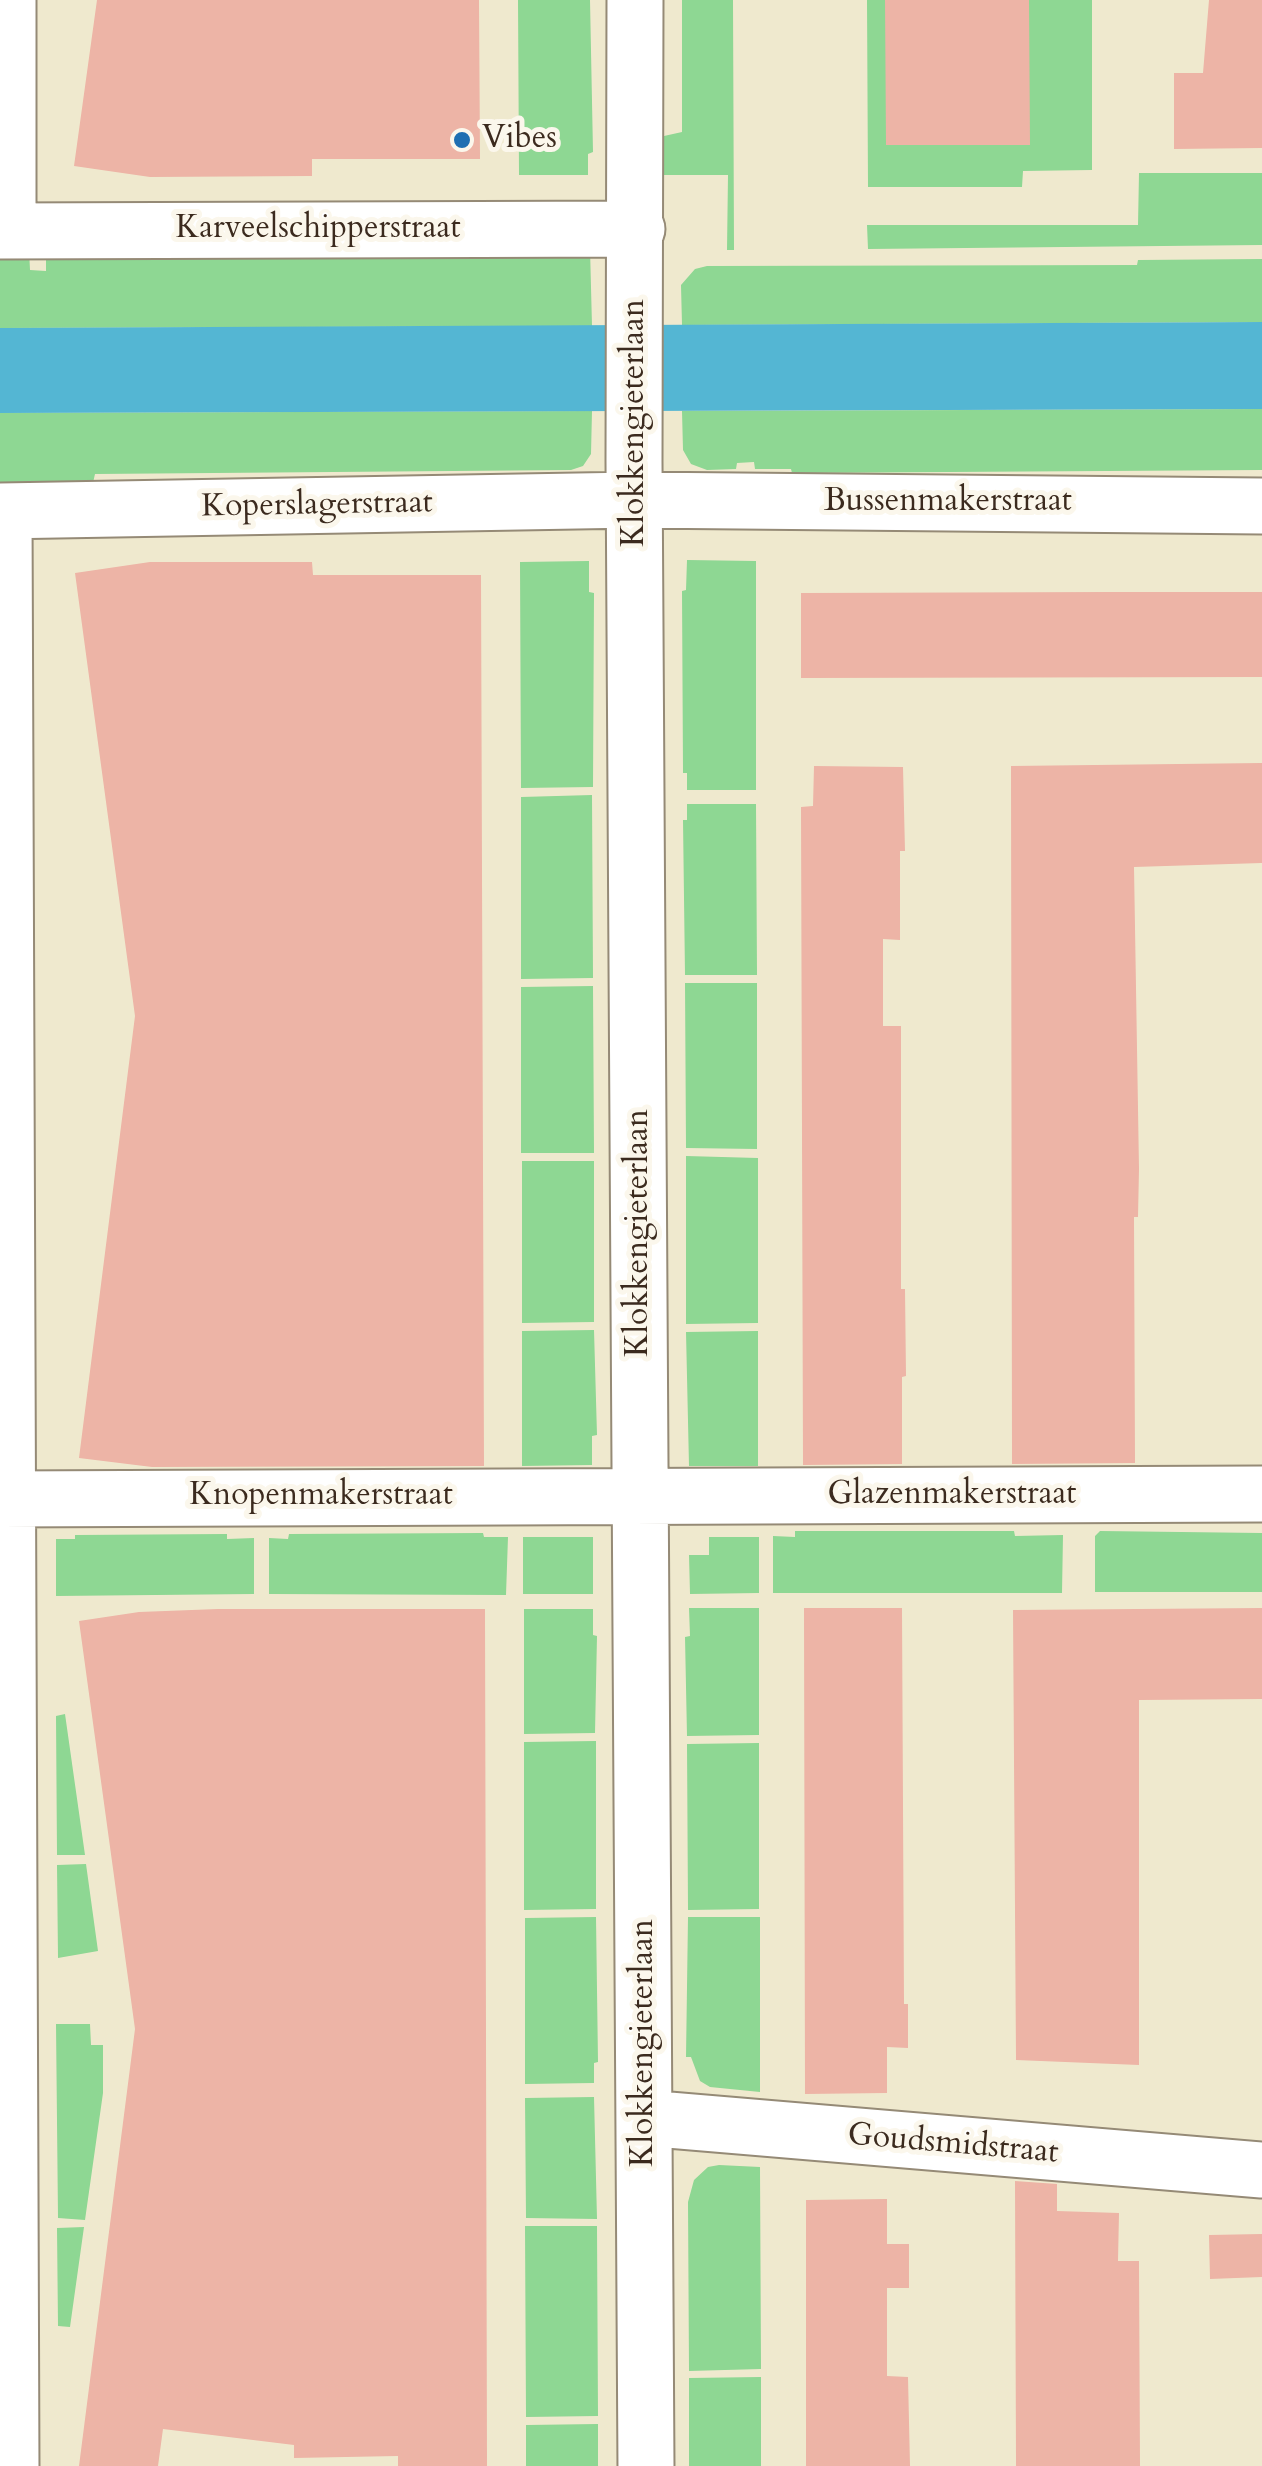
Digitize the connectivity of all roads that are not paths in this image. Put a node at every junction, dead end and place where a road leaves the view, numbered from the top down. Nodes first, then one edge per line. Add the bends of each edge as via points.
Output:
1 (8, 0) edge
2 (635, 0) edge
3 (4, 231) edge
4 (637, 255) junction
5 (634, 481) junction
6 (1262, 506) edge
7 (2, 511) edge
8 (642, 1494) junction
9 (1262, 1494) edge
10 (3, 1499) edge
11 (645, 2118) junction
12 (1262, 2170) edge
13 (11, 2466) edge
14 (646, 2466) edge

1 - 3 street
2 - 4 street, Klokkengieterlaan
3 - 4 street, Karveelschipperstraat
4 - 5 street, Klokkengieterlaan
5 - 6 street, Bussenmakerstraat
5 - 7 street, Koperslagerstraat
5 - 8 street, Klokkengieterlaan
7 - 10 street
8 - 9 street, Glazenmakerstraat
8 - 10 street, Knopenmakerstraat
8 - 11 street, Klokkengieterlaan
10 - 13 street
11 - 12 street, Goudsmidstraat
11 - 14 street, Klokkengieterlaan

